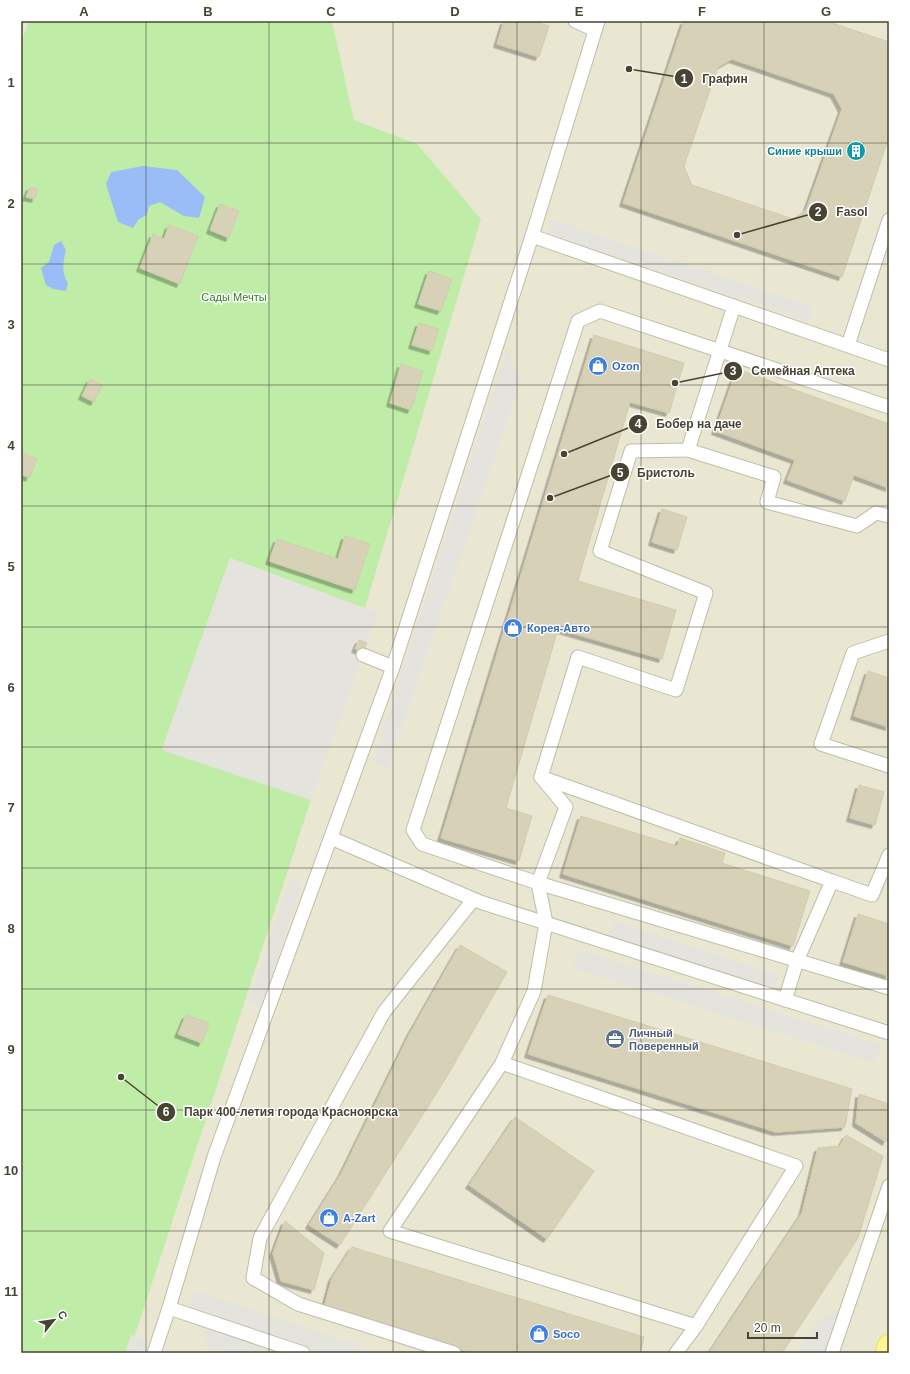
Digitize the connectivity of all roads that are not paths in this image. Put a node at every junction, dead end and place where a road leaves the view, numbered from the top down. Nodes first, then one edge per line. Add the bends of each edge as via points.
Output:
1 (575, 21) edge
2 (597, 26) edge
3 (889, 220) edge
4 (532, 236) junction
5 (734, 306) junction
6 (848, 345) junction
7 (720, 350) junction
8 (889, 360) edge
9 (889, 407) edge
10 (688, 450) junction
11 (889, 516) edge
12 (889, 641) edge
13 (363, 655) dead end
14 (393, 667) junction
15 (889, 766) edge
16 (541, 777) junction
17 (331, 838) junction
18 (889, 855) edge
19 (832, 881) junction
20 (538, 883) junction
21 (473, 900) junction
22 (546, 923) junction
23 (797, 961) junction
24 (889, 988) edge
25 (785, 1000) junction
26 (889, 1033) edge
27 (502, 1063) junction
28 (889, 1186) edge
29 (169, 1308) junction
30 (696, 1326) junction
31 (889, 1346) edge
32 (154, 1353) edge
33 (303, 1353) edge
34 (454, 1353) edge
35 (676, 1353) edge
36 (832, 1353) edge
37 (887, 1353) edge

1 - 2 lane
2 - 4 lane
3 - 6 lane
4 - 5 lane
4 - 14 lane
5 - 6 lane
5 - 7 lane
6 - 8 lane
7 - 9 lane
7 - 10 lane
7 - 20 lane via 600,312 578,321 414,830 422,844
10 - 11 lane via 774,476 767,502 857,526 876,513
10 - 16 lane via 631,451 600,551 706,593 676,690 578,657
12 - 15 lane via 852,653 821,744
13 - 14 lane
14 - 17 lane
16 - 19 lane
16 - 20 lane via 566,807
17 - 21 lane
17 - 29 lane via 214,1157
18 - 19 lane via 872,895
19 - 23 lane
20 - 22 lane
20 - 23 lane
21 - 22 lane
21 - 34 lane via 384,1012 260,1238 253,1278 298,1304
22 - 25 lane
22 - 27 lane via 534,991
23 - 24 lane
23 - 25 lane
25 - 26 lane
27 - 30 lane via 796,1166
27 - 30 lane via 390,1231
28 - 36 lane
29 - 32 lane
29 - 33 lane
30 - 35 lane
31 - 37 main road

